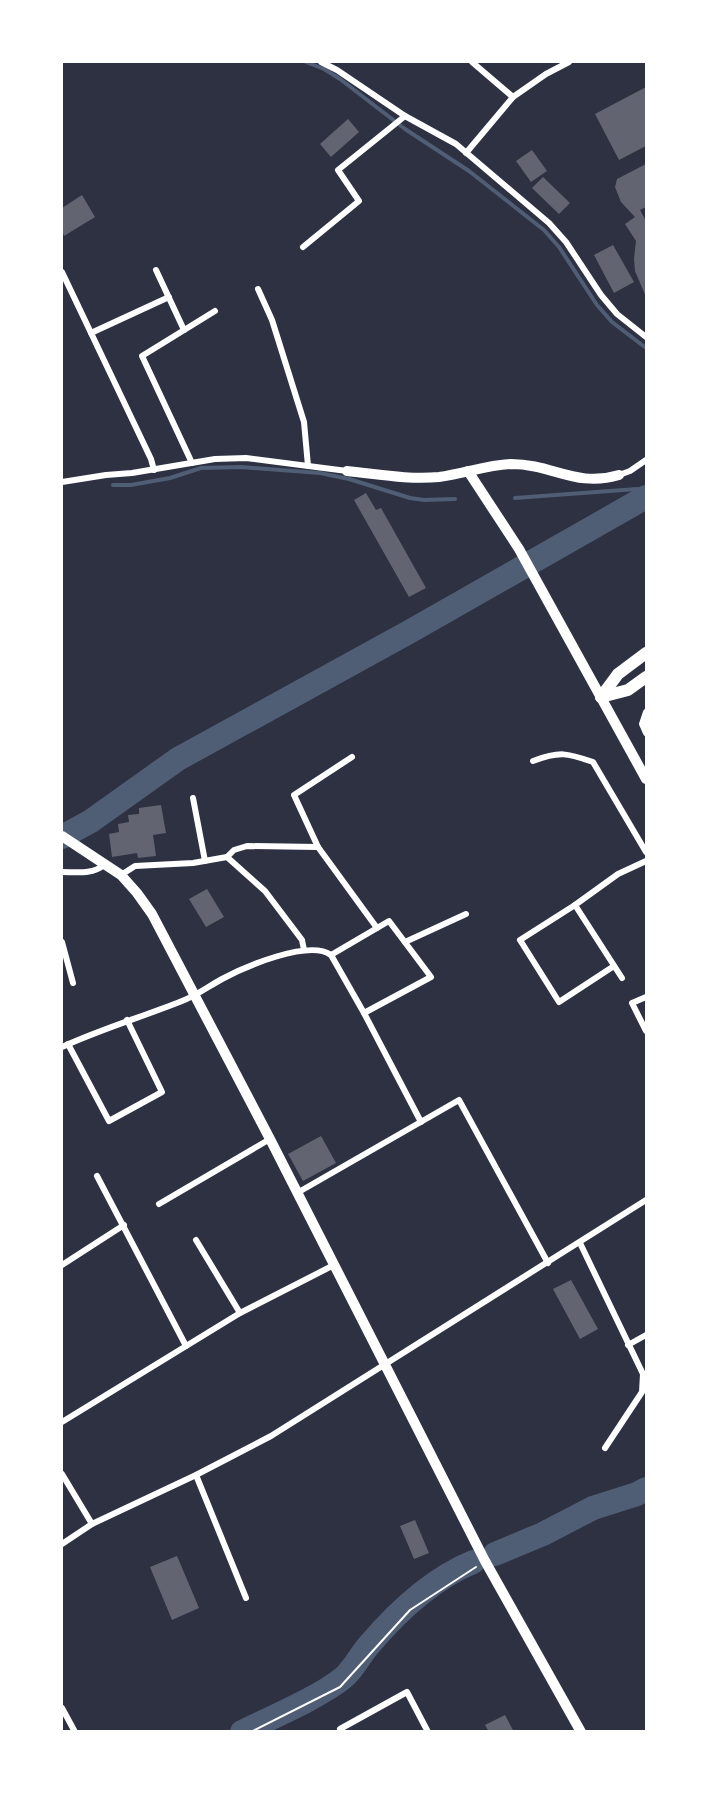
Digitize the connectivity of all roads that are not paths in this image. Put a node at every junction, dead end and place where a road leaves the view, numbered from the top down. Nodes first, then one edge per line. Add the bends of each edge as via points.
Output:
1 (321, 62) edge
2 (472, 62) edge
3 (569, 62) edge
4 (513, 97) junction
5 (405, 116) junction
6 (466, 153) junction
7 (303, 247) dead end
8 (156, 270) dead end
9 (62, 272) edge
10 (258, 289) dead end
11 (169, 297) junction
12 (215, 311) dead end
13 (184, 330) junction
14 (91, 333) junction
15 (646, 337) edge
16 (646, 460) edge
17 (192, 463) junction
18 (308, 466) junction
19 (154, 470) junction
20 (347, 471) joint
21 (468, 471) junction
22 (620, 476) joint
23 (62, 482) edge
24 (646, 653) edge
25 (646, 677) edge
26 (601, 697) junction
27 (646, 712) edge
28 (646, 732) edge
29 (352, 758) dead end
30 (533, 761) dead end
31 (646, 779) edge
32 (193, 798) dead end
33 (65, 839) edge
34 (318, 847) junction
35 (646, 852) edge
36 (227, 856) junction
37 (206, 861) junction
38 (646, 861) edge
39 (104, 865) junction
40 (62, 872) edge
41 (121, 875) junction
42 (575, 905) junction
43 (466, 914) dead end
44 (377, 928) junction
45 (62, 942) edge
46 (405, 942) junction
47 (304, 950) junction
48 (331, 955) junction
49 (614, 966) junction
50 (622, 978) dead end
51 (73, 983) dead end
52 (194, 996) junction
53 (646, 997) edge
54 (364, 1013) junction
55 (127, 1020) junction
56 (646, 1031) edge
57 (65, 1046) edge
58 (421, 1122) junction
59 (270, 1139) junction
60 (97, 1176) dead end
61 (297, 1192) junction
62 (646, 1200) edge
63 (159, 1204) dead end
64 (124, 1226) junction
65 (196, 1240) dead end
66 (580, 1243) junction
67 (548, 1263) junction
68 (62, 1265) edge
69 (334, 1265) junction
70 (240, 1312) junction
71 (646, 1335) edge
72 (628, 1344) junction
73 (186, 1346) junction
74 (386, 1365) junction
75 (62, 1422) edge
76 (604, 1448) dead end
77 (62, 1474) edge
78 (196, 1475) junction
79 (92, 1524) junction
80 (62, 1544) edge
81 (246, 1598) dead end
82 (62, 1708) edge
83 (75, 1731) edge
84 (342, 1731) edge
85 (428, 1731) edge
86 (581, 1731) edge

1 - 5 street
2 - 4 street
3 - 4 street
4 - 6 street
5 - 6 street
5 - 7 street via 338,170 359,201
6 - 15 street via 549,223 617,314
8 - 11 street
9 - 14 street
10 - 18 street via 272,320 304,422
11 - 13 street
11 - 14 street
12 - 13 street
13 - 17 street via 142,356
14 - 19 street
16 - 22 street
17 - 18 street via 246,458
17 - 19 street
18 - 20 street
19 - 23 street
20 - 21 street via 422,477
21 - 22 street via 522,465 588,480
21 - 26 street via 519,549
24 - 26 main road via 618,674
25 - 26 main road via 628,690
26 - 31 street
27 - 28 street via 642,724
29 - 34 street via 294,795
30 - 35 street via 568,753 593,762
32 - 37 street
33 - 39 street
34 - 36 street via 247,846
34 - 44 street
36 - 37 street
36 - 47 street via 265,891 302,940
37 - 41 street via 135,866
38 - 42 street via 618,874
39 - 40 street via 87,872
39 - 41 street
41 - 52 street via 152,914
42 - 49 street
42 - 49 street via 520,940 559,1002
43 - 46 street
44 - 46 street via 389,921
44 - 48 street
45 - 51 street
46 - 54 street via 431,977
47 - 48 street
47 - 52 street via 278,956 225,978
48 - 54 street
49 - 50 street
52 - 55 street
52 - 59 street
53 - 56 street via 632,1003
54 - 58 street
55 - 57 street
55 - 57 street via 162,1092 109,1121
58 - 61 street
58 - 67 street via 459,1101
59 - 61 street
59 - 63 street
60 - 64 street
61 - 69 street
62 - 66 street
64 - 68 street
64 - 73 street
65 - 70 street
66 - 67 street
66 - 72 street
67 - 74 street
69 - 70 street
69 - 74 street
70 - 73 street
71 - 72 street
72 - 76 street via 643,1374 642,1392
73 - 75 street
74 - 78 street via 272,1436
74 - 86 street via 485,1561
77 - 79 street
78 - 79 street
78 - 81 street
79 - 80 street
82 - 83 street
84 - 85 street via 407,1692

